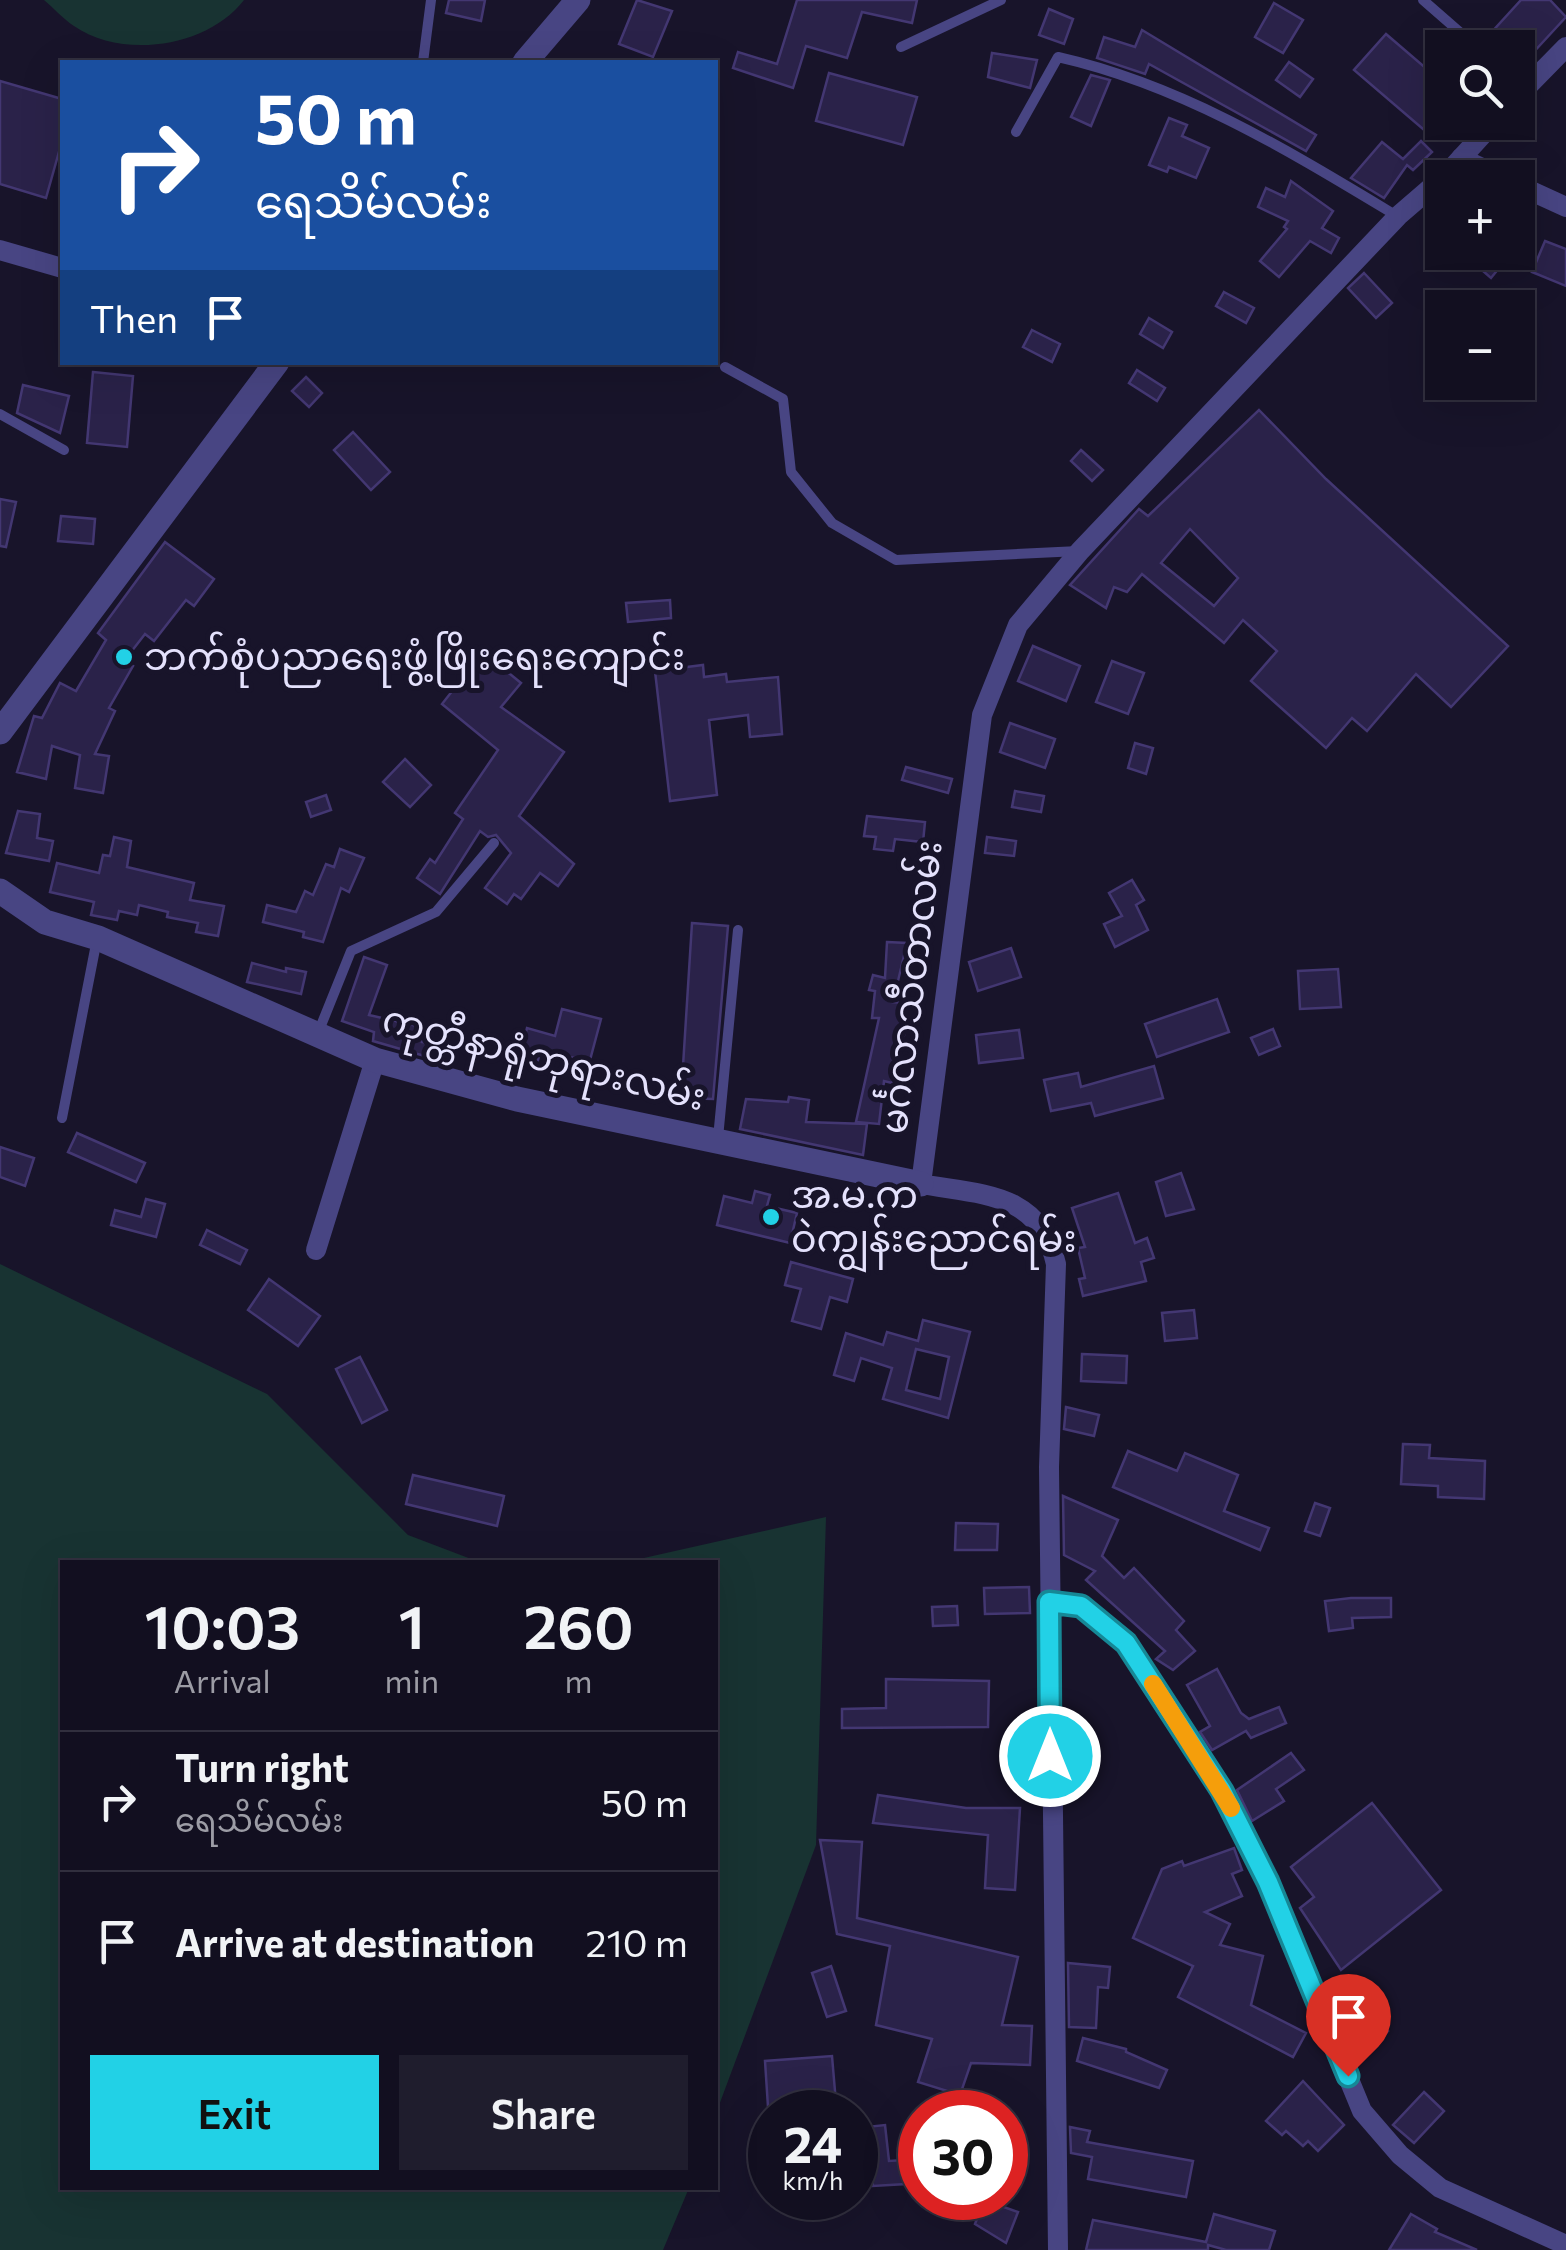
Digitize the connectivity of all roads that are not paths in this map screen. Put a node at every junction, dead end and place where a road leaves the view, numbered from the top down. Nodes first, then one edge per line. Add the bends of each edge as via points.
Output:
1 (431, 0) edge
2 (578, 0) edge
3 (1001, 0) edge
4 (1423, 0) edge
5 (1457, 30) edge
6 (901, 47) dead end
7 (1566, 47) edge
8 (423, 60) edge
9 (527, 60) edge
10 (1535, 75) edge
11 (1016, 132) dead end
12 (1478, 140) edge
13 (1461, 158) joint
14 (1465, 160) edge
15 (1535, 192) edge
16 (1425, 193) edge
17 (1566, 208) edge
18 (1398, 216) junction
19 (0, 250) edge
20 (60, 267) edge
21 (274, 365) edge
22 (725, 367) dead end
23 (0, 414) edge
24 (64, 450) dead end
25 (1080, 551) junction
26 (0, 732) edge
27 (494, 843) dead end
28 (0, 891) edge
29 (738, 930) dead end
30 (98, 938) junction
31 (318, 1034) junction
32 (375, 1060) junction
33 (62, 1118) dead end
34 (718, 1140) junction
35 (921, 1184) junction
36 (316, 1250) dead end
37 (1049, 1602) junction
38 (1566, 2244) edge
39 (1058, 2250) edge

1 - 8 lane
2 - 9 street
3 - 6 lane
4 - 5 lane
7 - 10 street
11 - 18 lane via 1058,57 1113,70 1256,130
12 - 13 street, မင်္ဂလာသီတာလမ်း
13 - 14 street
15 - 17 street
16 - 18 street, မင်္ဂလာသီတာလမ်း
18 - 25 street, မင်္ဂလာသီတာလမ်း
19 - 20 street
21 - 26 street
22 - 25 lane via 783,399 791,472 832,522 896,560
23 - 24 lane
25 - 35 street, မင်္ဂလာသီတာလမ်း via 1018,625 982,715
27 - 31 lane via 436,912 351,951
28 - 30 street, ကုတ္တီနာရုံဘုရားလမ်း via 45,922
29 - 34 lane
30 - 31 street, ကုတ္တီနာရုံဘုရားလမ်း
30 - 33 lane
31 - 32 street, ကုတ္တီနာရုံဘုရားလမ်း
32 - 34 street, ကုတ္တီနာရုံဘုရားလမ်း via 517,1099
32 - 36 street
34 - 35 street, ကုတ္တီနာရုံဘုရားလမ်း
35 - 37 street, မင်္ဂလာသီတာလမ်း via 1000,1199 1037,1216 1051,1242 1056,1264
37 - 38 street via 1081,1606 1126,1643 1222,1791 1268,1882 1362,2111 1440,2188
37 - 39 street, မင်္ဂလာသီတာလမ်း

